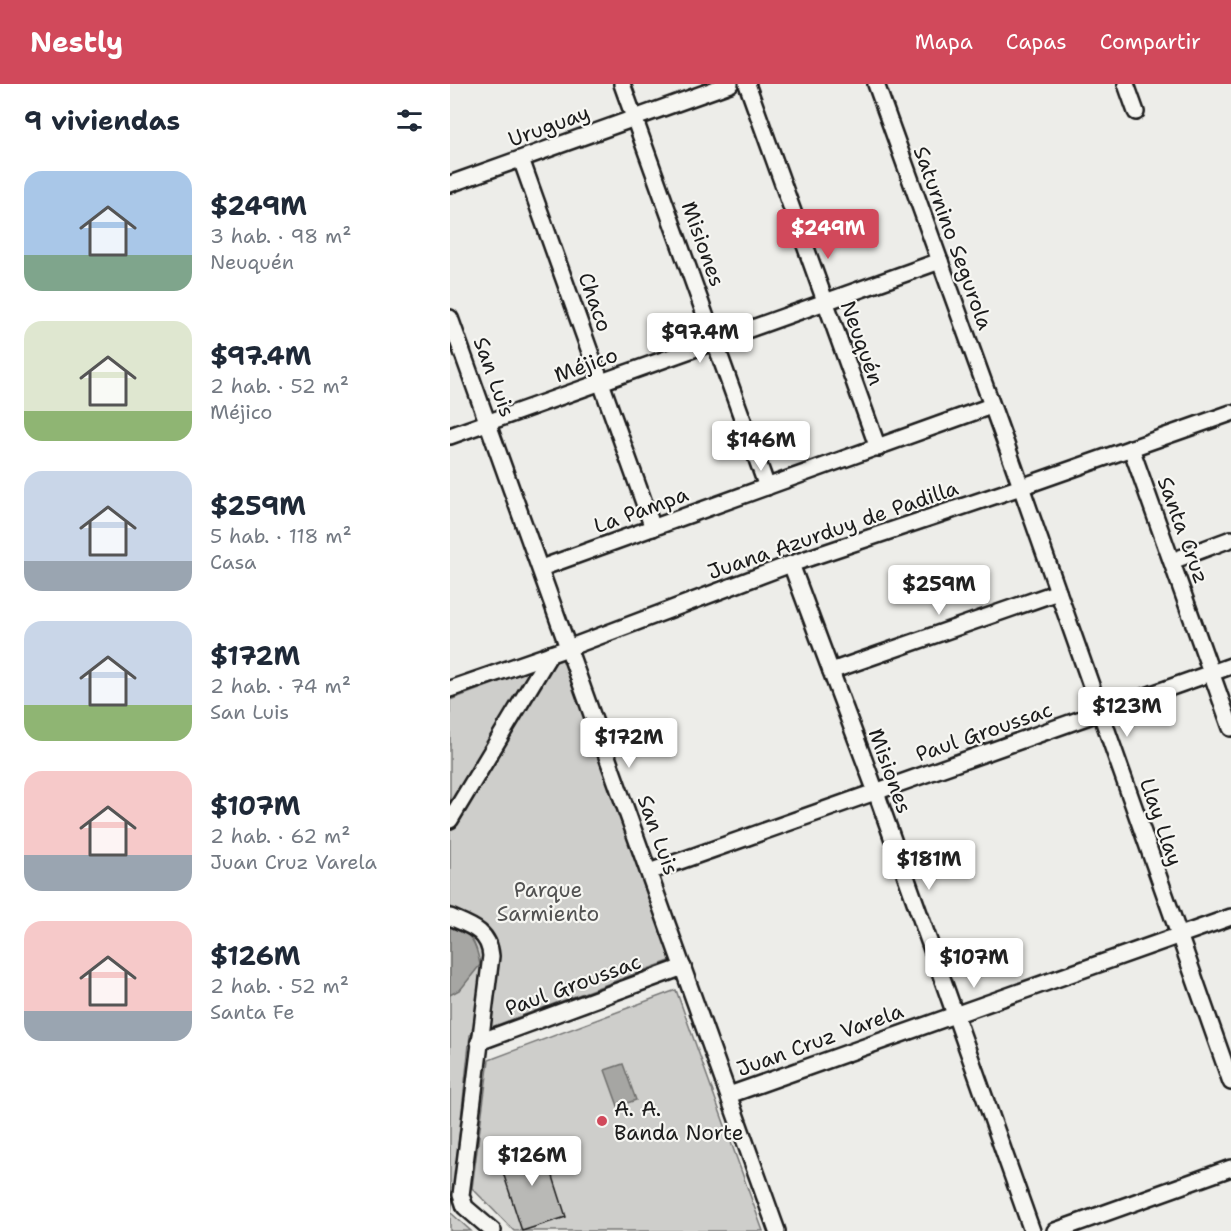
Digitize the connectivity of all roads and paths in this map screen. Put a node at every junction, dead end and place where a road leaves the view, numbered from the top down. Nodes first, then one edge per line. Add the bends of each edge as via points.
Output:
1 (622, 84) edge
2 (730, 84) edge
3 (747, 84) edge
4 (876, 84) edge
5 (1126, 84) edge
6 (1137, 112) dead end
7 (635, 118) junction
8 (521, 159) junction
9 (450, 184) edge
10 (940, 261) junction
11 (825, 302) junction
12 (450, 318) edge
13 (716, 341) junction
14 (601, 382) junction
15 (991, 406) junction
16 (1231, 412) edge
17 (488, 423) junction
18 (450, 436) edge
19 (878, 448) junction
20 (1131, 448) junction
21 (767, 487) junction
22 (1021, 487) junction
23 (653, 528) junction
24 (1231, 539) edge
25 (1172, 561) junction
26 (791, 564) junction
27 (541, 568) junction
28 (1058, 592) junction
29 (568, 648) junction
30 (550, 654) junction
31 (1231, 666) edge
32 (831, 671) junction
33 (1211, 673) junction
34 (450, 689) edge
35 (1100, 712) junction
36 (1231, 728) edge
37 (876, 792) junction
38 (450, 820) edge
39 (649, 872) junction
40 (450, 917) edge
41 (1231, 917) edge
42 (1179, 935) junction
43 (683, 967) junction
44 (955, 1014) junction
45 (479, 1042) junction
46 (1231, 1082) edge
47 (729, 1095) junction
48 (1231, 1168) edge
49 (455, 1196) edge
50 (493, 1231) edge
51 (777, 1231) edge
52 (1032, 1231) edge
53 (1055, 1231) edge

1 - 7 street, Misiones
2 - 7 street, Uruguay
3 - 11 street, Neuquén
4 - 10 street, Saturnino Segurola
5 - 6 street
7 - 8 street, Uruguay
7 - 13 street, Misiones
8 - 9 street, Uruguay
8 - 14 street, Chaco
10 - 11 street, Méjico
10 - 15 street, Saturnino Segurola
11 - 13 street, Méjico
11 - 19 street, Neuquén
12 - 17 street, San Luis
13 - 14 street, Méjico
13 - 21 street, Misiones
14 - 17 street, Méjico
14 - 23 street, Chaco
15 - 19 street, La Pampa
15 - 22 street, Llay Llay
16 - 20 street, Juana Azurduy de Padilla
17 - 18 street, Méjico
17 - 27 street, San Luis
19 - 21 street, La Pampa
20 - 22 street, Juana Azurduy de Padilla
20 - 25 street, Santa Cruz
21 - 23 street, La Pampa
22 - 26 street, Juana Azurduy de Padilla
22 - 28 street, Llay Llay
23 - 27 street, La Pampa
24 - 25 street
25 - 33 street, Santa Cruz
26 - 29 street, Juana Azurduy de Padilla
26 - 32 street, Misiones
27 - 29 street, San Luis
28 - 32 street
28 - 35 street, Llay Llay
29 - 30 street, Juana Azurduy de Padilla
29 - 39 street, San Luis
30 - 34 street, Juana Azurduy de Padilla
30 - 38 street
31 - 33 street, Paul Groussac
32 - 37 street, Misiones
33 - 35 street, Paul Groussac
33 - 36 street, Santa Cruz
35 - 37 street, Paul Groussac
35 - 42 street, Llay Llay
37 - 39 street, Paul Groussac
37 - 44 street, Misiones
39 - 43 street, San Luis
40 - 45 street via 479,930 490,943
41 - 42 street, Juan Cruz Varela
42 - 44 street, Juan Cruz Varela
42 - 46 street, Llay Llay
43 - 45 street, Paul Groussac
43 - 47 street, San Luis
44 - 47 street, Juan Cruz Varela
44 - 52 street, Misiones
45 - 49 street
47 - 51 street, San Luis
48 - 53 street
49 - 50 street

